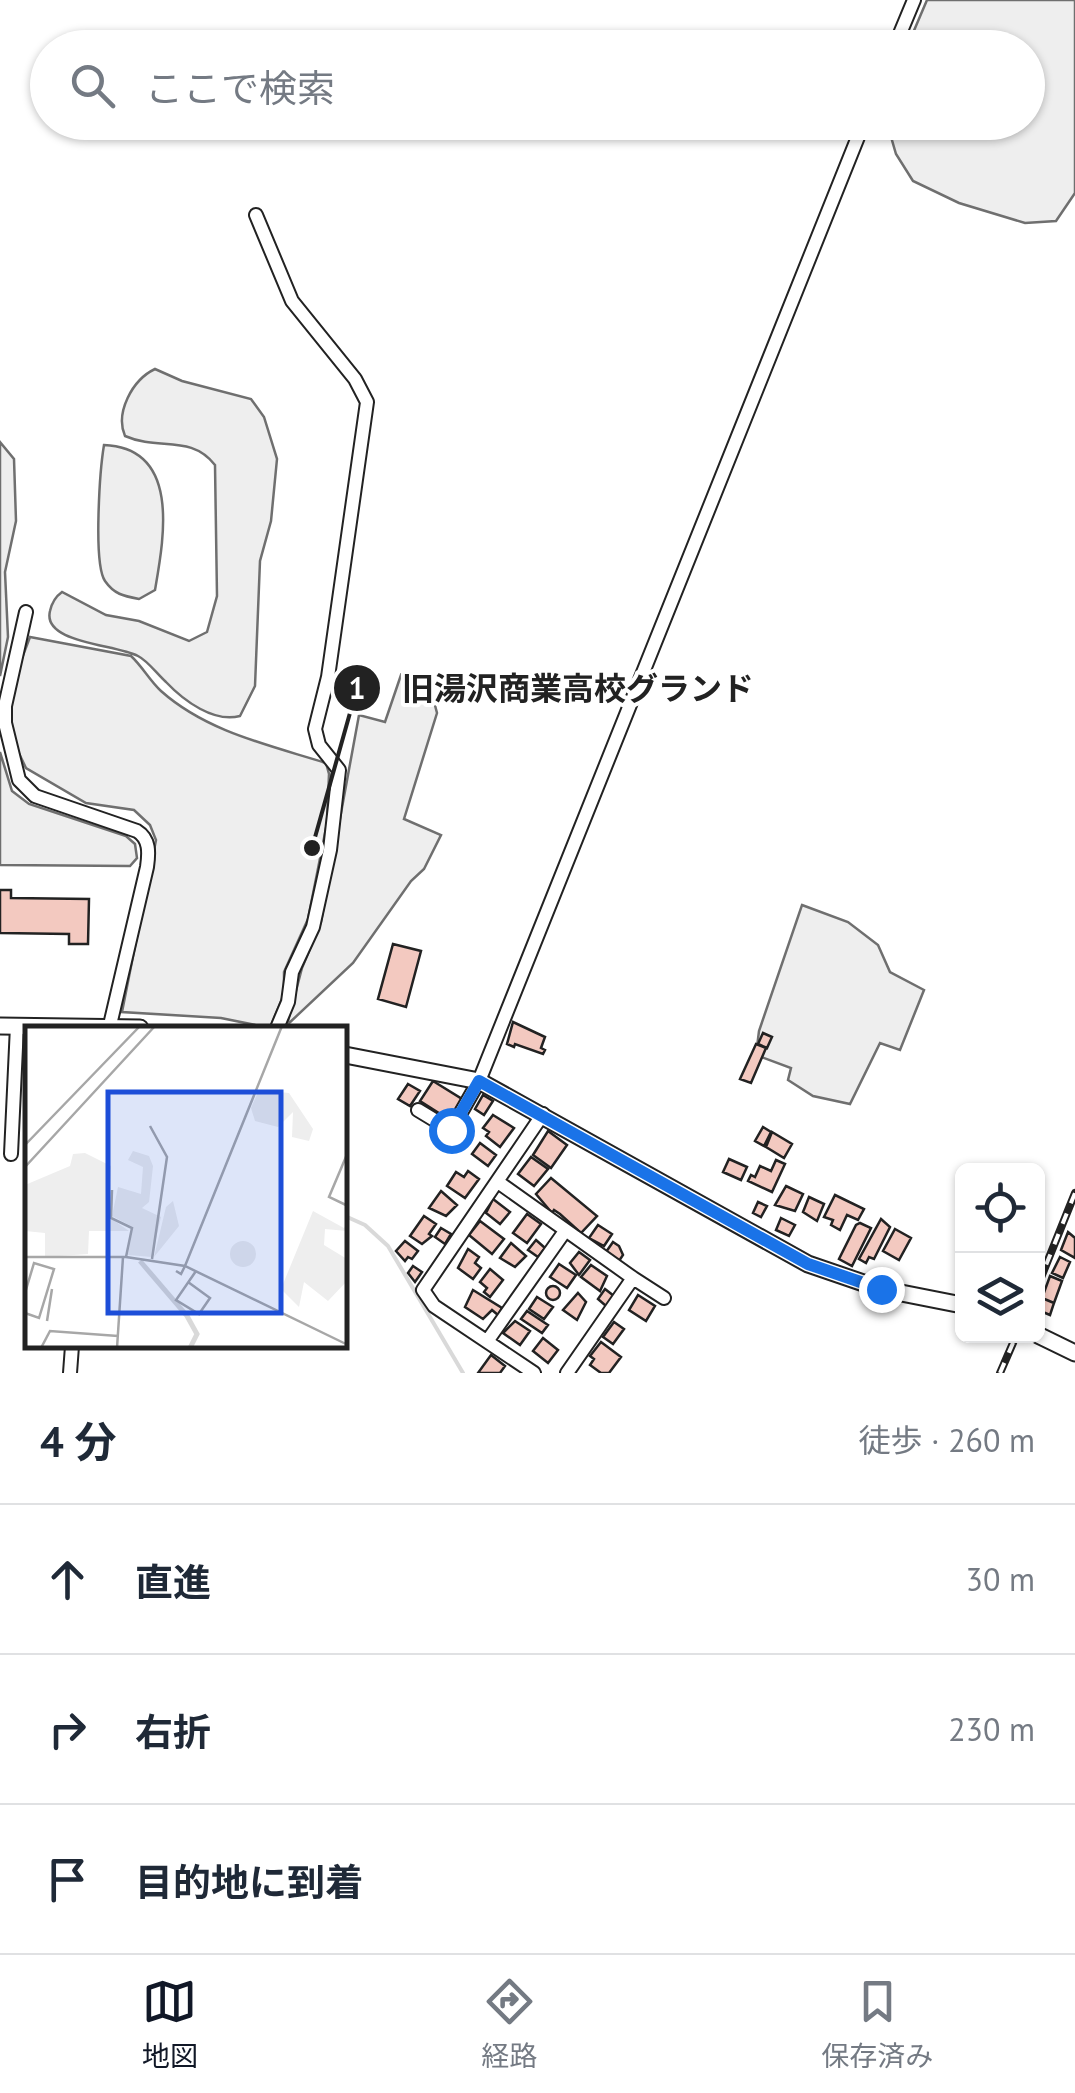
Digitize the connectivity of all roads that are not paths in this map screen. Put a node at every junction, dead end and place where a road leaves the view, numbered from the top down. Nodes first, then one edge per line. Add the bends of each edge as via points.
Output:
1 (914, 0) edge
2 (902, 30) edge
3 (857, 140) edge
4 (256, 215) dead end
5 (26, 612) dead end
6 (0, 1026) edge
7 (18, 1026) junction
8 (25, 1026) edge
9 (99, 1026) edge
10 (278, 1026) edge
11 (348, 1056) edge
12 (479, 1081) junction
13 (418, 1110) dead end
14 (543, 1114) junction
15 (12, 1154) dead end
16 (498, 1182) junction
17 (565, 1231) junction
18 (634, 1278) junction
19 (664, 1298) dead end
20 (955, 1303) edge
21 (1045, 1338) edge
22 (488, 1340) junction
23 (72, 1348) edge
24 (1075, 1352) edge
25 (70, 1373) edge
26 (534, 1373) edge
27 (567, 1373) edge

1 - 2 street
3 - 12 street
4 - 10 street via 289,296 367,402 315,728 339,770 330,850 313,926
5 - 9 street via 4,706 18,780 35,796 137,830 147,842 147,866
6 - 7 street
7 - 8 street
7 - 15 street
11 - 12 street
12 - 13 street via 451,1130
12 - 14 street
14 - 16 street
14 - 20 street via 808,1264 881,1289
16 - 17 street
16 - 22 street via 423,1290 434,1306
17 - 18 street
17 - 22 street
18 - 19 street
18 - 27 street
21 - 24 street
22 - 26 street
23 - 25 street

